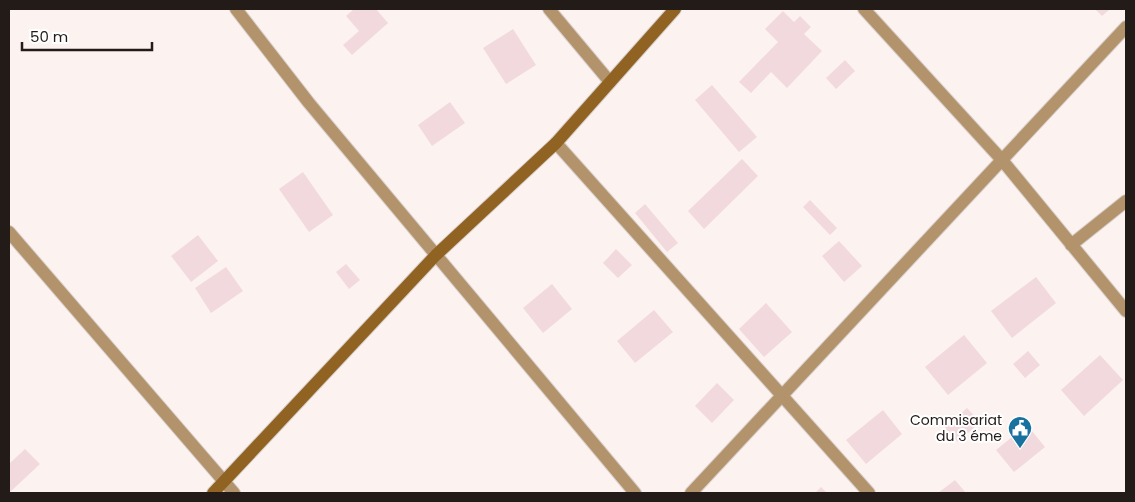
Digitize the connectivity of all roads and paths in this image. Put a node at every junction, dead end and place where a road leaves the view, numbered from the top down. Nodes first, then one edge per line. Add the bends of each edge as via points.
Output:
1 (236, 9) edge
2 (549, 9) edge
3 (675, 9) edge
4 (864, 9) edge
5 (1126, 27) edge
6 (610, 82) junction
7 (556, 143) junction
8 (1002, 160) junction
9 (1126, 201) edge
10 (9, 232) edge
11 (1072, 245) junction
12 (436, 255) junction
13 (1126, 312) edge
14 (782, 395) junction
15 (224, 482) junction
16 (213, 493) edge
17 (234, 493) edge
18 (634, 493) edge
19 (690, 493) edge
20 (869, 493) edge

1 - 12 street via 309,103
2 - 6 street
3 - 6 street
4 - 8 street
5 - 8 street
6 - 7 street
7 - 12 street
7 - 14 street
8 - 11 street
8 - 14 street
9 - 11 street
10 - 15 street
11 - 13 street
12 - 15 street
12 - 18 street
14 - 19 street
14 - 20 street
15 - 16 street
15 - 17 street

